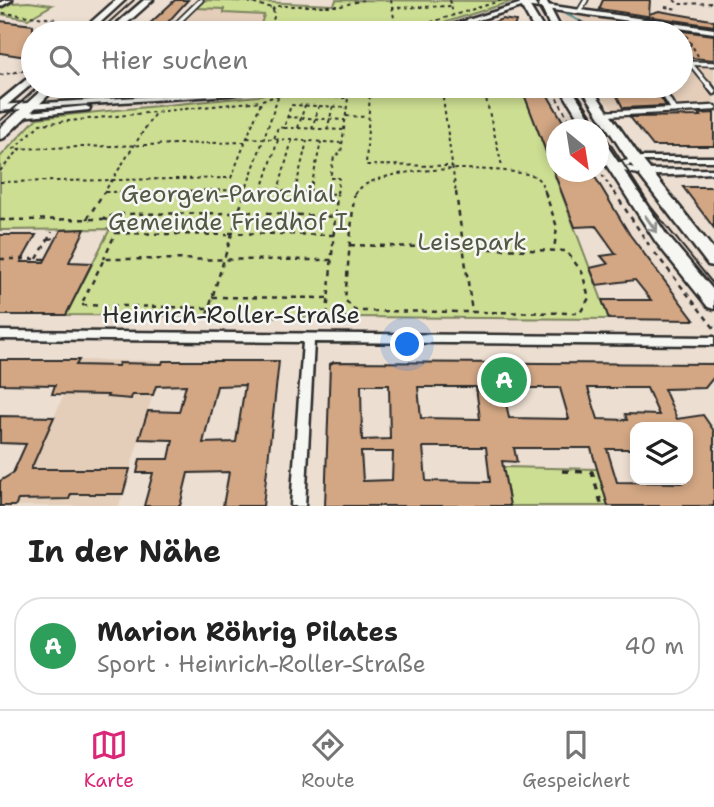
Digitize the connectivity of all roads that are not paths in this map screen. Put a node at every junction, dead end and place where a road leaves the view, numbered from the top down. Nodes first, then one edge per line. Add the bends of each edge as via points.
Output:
1 (9, 0) edge
2 (121, 0) edge
3 (149, 0) edge
4 (201, 0) edge
5 (586, 0) edge
6 (524, 2) edge
7 (543, 2) edge
8 (0, 5) edge
9 (580, 10) junction
10 (469, 20) joint
11 (97, 21) edge
12 (125, 21) edge
13 (179, 21) edge
14 (466, 21) edge
15 (534, 21) edge
16 (552, 21) edge
17 (660, 21) edge
18 (693, 27) edge
19 (714, 31) edge
20 (693, 64) edge
21 (714, 64) edge
22 (693, 68) edge
23 (21, 83) edge
24 (714, 92) edge
25 (38, 98) edge
26 (162, 98) edge
27 (572, 98) edge
28 (593, 98) edge
29 (666, 98) edge
30 (145, 100) junction
31 (0, 107) edge
32 (714, 108) edge
33 (24, 110) junction
34 (674, 110) junction
35 (603, 114) junction
36 (0, 116) edge
37 (585, 119) edge
38 (0, 135) edge
39 (609, 158) edge
40 (714, 159) edge
41 (635, 160) junction
42 (614, 166) junction
43 (645, 172) junction
44 (714, 172) edge
45 (714, 261) edge
46 (714, 303) edge
47 (0, 335) edge
48 (309, 337) junction
49 (714, 341) edge
50 (298, 506) edge

1 - 8 street
2 - 11 main road
3 - 12 main road
4 - 13 lane
5 - 9 lane
6 - 7 street
6 - 10 street
6 - 15 main road
7 - 9 street
7 - 16 main road
9 - 17 street
10 - 14 street
18 - 19 street
20 - 21 lane
22 - 24 lane
23 - 31 main road
25 - 33 main road
26 - 30 street
27 - 37 main road
28 - 35 main road
29 - 34 lane
30 - 33 street
30 - 33 street
31 - 33 street
32 - 34 lane
33 - 36 street
33 - 38 main road
34 - 35 lane
35 - 41 main road
39 - 42 main road
40 - 41 street
41 - 42 street
41 - 43 main road
42 - 43 street
42 -> 46 main road via 661,238
43 - 44 street
43 - 45 main road
47 - 48 street, Heinrich-Roller-Straße
48 - 49 street, Heinrich-Roller-Straße
48 - 50 street

